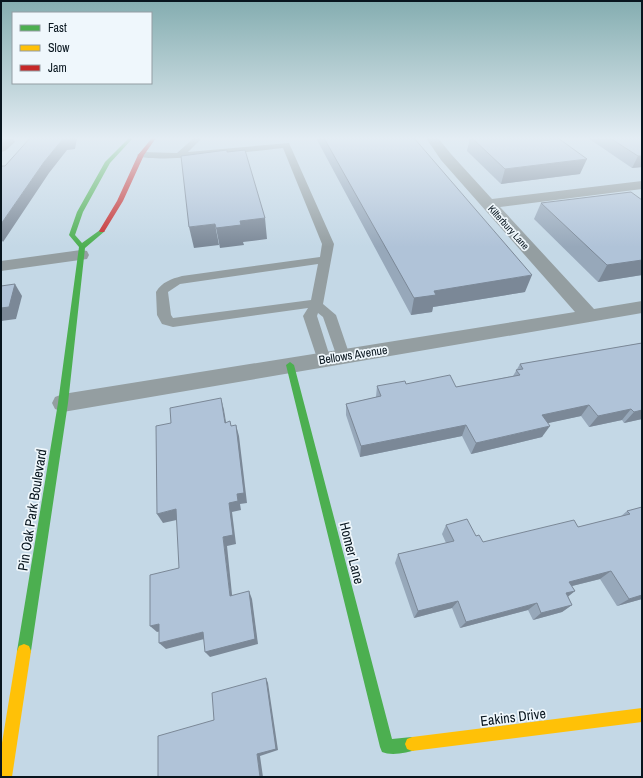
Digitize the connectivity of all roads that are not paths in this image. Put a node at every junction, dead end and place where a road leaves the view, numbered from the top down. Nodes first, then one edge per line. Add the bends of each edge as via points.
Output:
1 (101, 174) edge
2 (132, 174) edge
3 (299, 174) edge
4 (461, 174) edge
5 (642, 185) edge
6 (488, 204) junction
7 (81, 251) junction
8 (325, 260) junction
9 (1, 266) edge
10 (316, 304) junction
11 (642, 307) edge
12 (589, 316) junction
13 (334, 358) junction
14 (290, 365) junction
15 (63, 403) junction
16 (642, 715) edge
17 (387, 747) joint
18 (4, 777) edge

1 - 7 street via 80,212 72,235
2 - 7 street via 102,231
3 - 8 lane via 328,244
4 - 6 street, Kilterbury Lane
5 - 6 street
6 - 12 street, Kilterbury Lane
7 - 9 street
7 - 15 street, Pin Oak Park Boulevard
8 - 10 lane
8 - 10 lane via 182,280 166,286 162,292 164,315 167,320 173,322
10 - 13 lane via 329,315
10 - 13 lane via 310,316
11 - 12 street, Bellows Avenue
12 - 13 street, Bellows Avenue
13 - 14 street, Bellows Avenue
14 - 15 street, Bellows Avenue
14 - 17 street, Homer Lane
15 - 18 street, Pin Oak Park Boulevard
16 - 17 street, Eakins Drive

